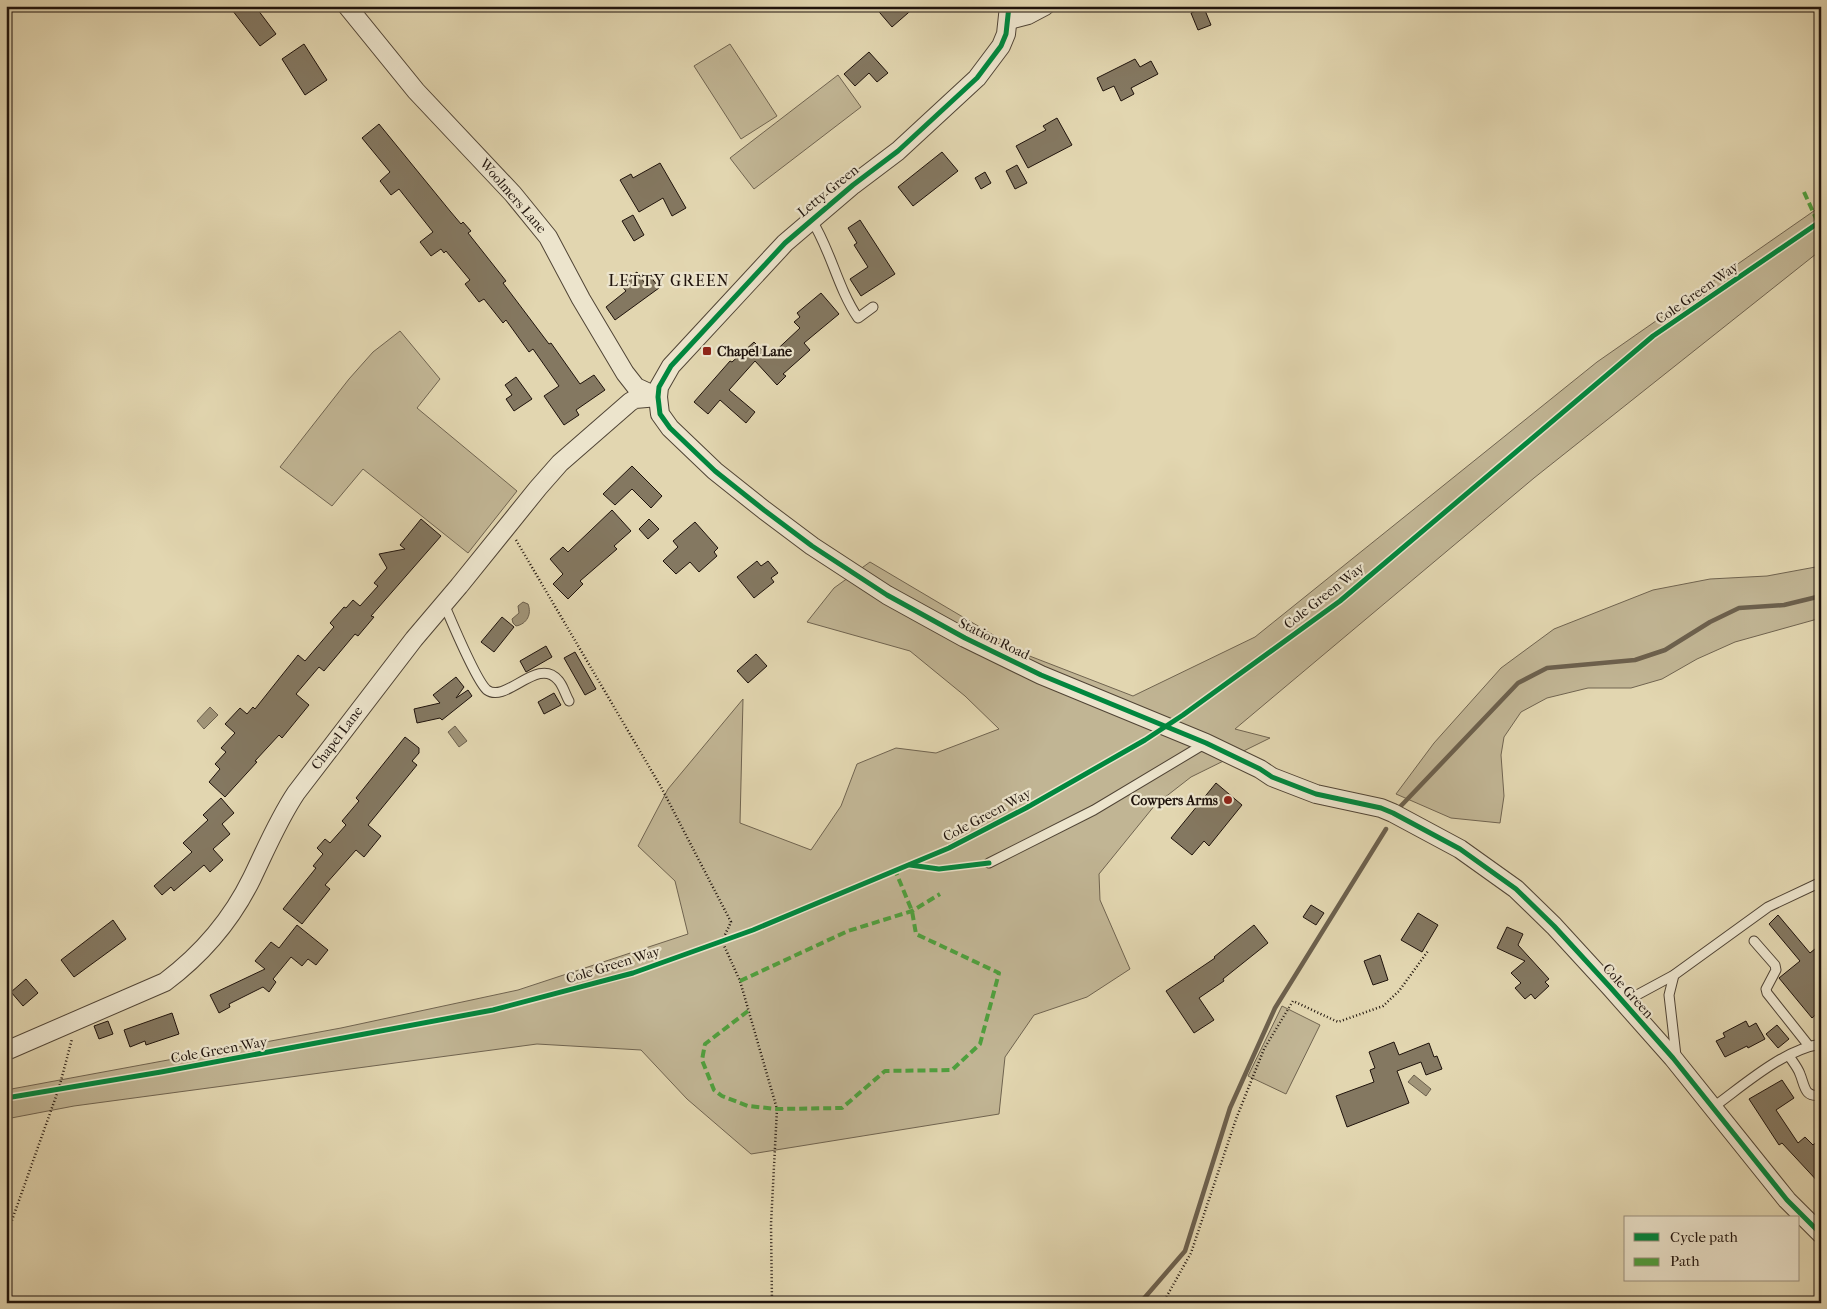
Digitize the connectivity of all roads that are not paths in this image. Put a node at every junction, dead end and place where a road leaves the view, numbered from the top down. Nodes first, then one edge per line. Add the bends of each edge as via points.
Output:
1 (347, 6) edge
2 (1045, 6) edge
3 (1009, 13) edge
4 (811, 219) junction
5 (874, 307) dead end
6 (658, 397) junction
7 (444, 604) junction
8 (568, 701) dead end
9 (1206, 743) junction
10 (1381, 808) joint
11 (989, 863) dead end
12 (1821, 882) edge
13 (1754, 941) dead end
14 (1674, 975) junction
15 (1624, 1002) junction
16 (1821, 1044) edge
17 (1809, 1046) junction
18 (6, 1051) edge
19 (1789, 1056) junction
20 (1676, 1063) junction
21 (1821, 1095) edge
22 (1712, 1108) junction
23 (1821, 1234) edge

1 - 6 street, Woolmers Lane via 416,91 542,229 625,373 636,387
2 - 3 street via 1028,15
3 - 4 street, Letty Green via 1006,34 977,78 898,151
4 - 5 lane via 825,242 840,286 858,318
4 - 6 street, Letty Green via 768,260 671,366 659,387
6 - 7 street, Chapel Lane via 636,399 560,463
6 - 9 street, Station Road via 660,414 670,428 714,471 812,546 887,595 1041,675
7 - 8 lane via 488,690 501,692 541,673 558,680
7 - 18 street, Chapel Lane via 367,698 296,793 283,812 251,880 210,941 185,967 165,982
9 - 10 street, Station Road via 1272,777 1316,794
9 - 11 lane via 1094,810
10 - 15 street, Cole Green via 1460,849 1516,888
12 - 14 lane via 1768,907
13 - 17 lane via 1775,965 1767,993
14 - 15 lane
14 - 20 lane via 1669,995
15 - 20 street, Cole Green
16 - 17 lane
17 - 19 lane
19 - 21 lane via 1800,1071 1807,1093
19 - 22 lane
20 - 22 street, Cole Green
22 - 23 street, Cole Green via 1787,1200

